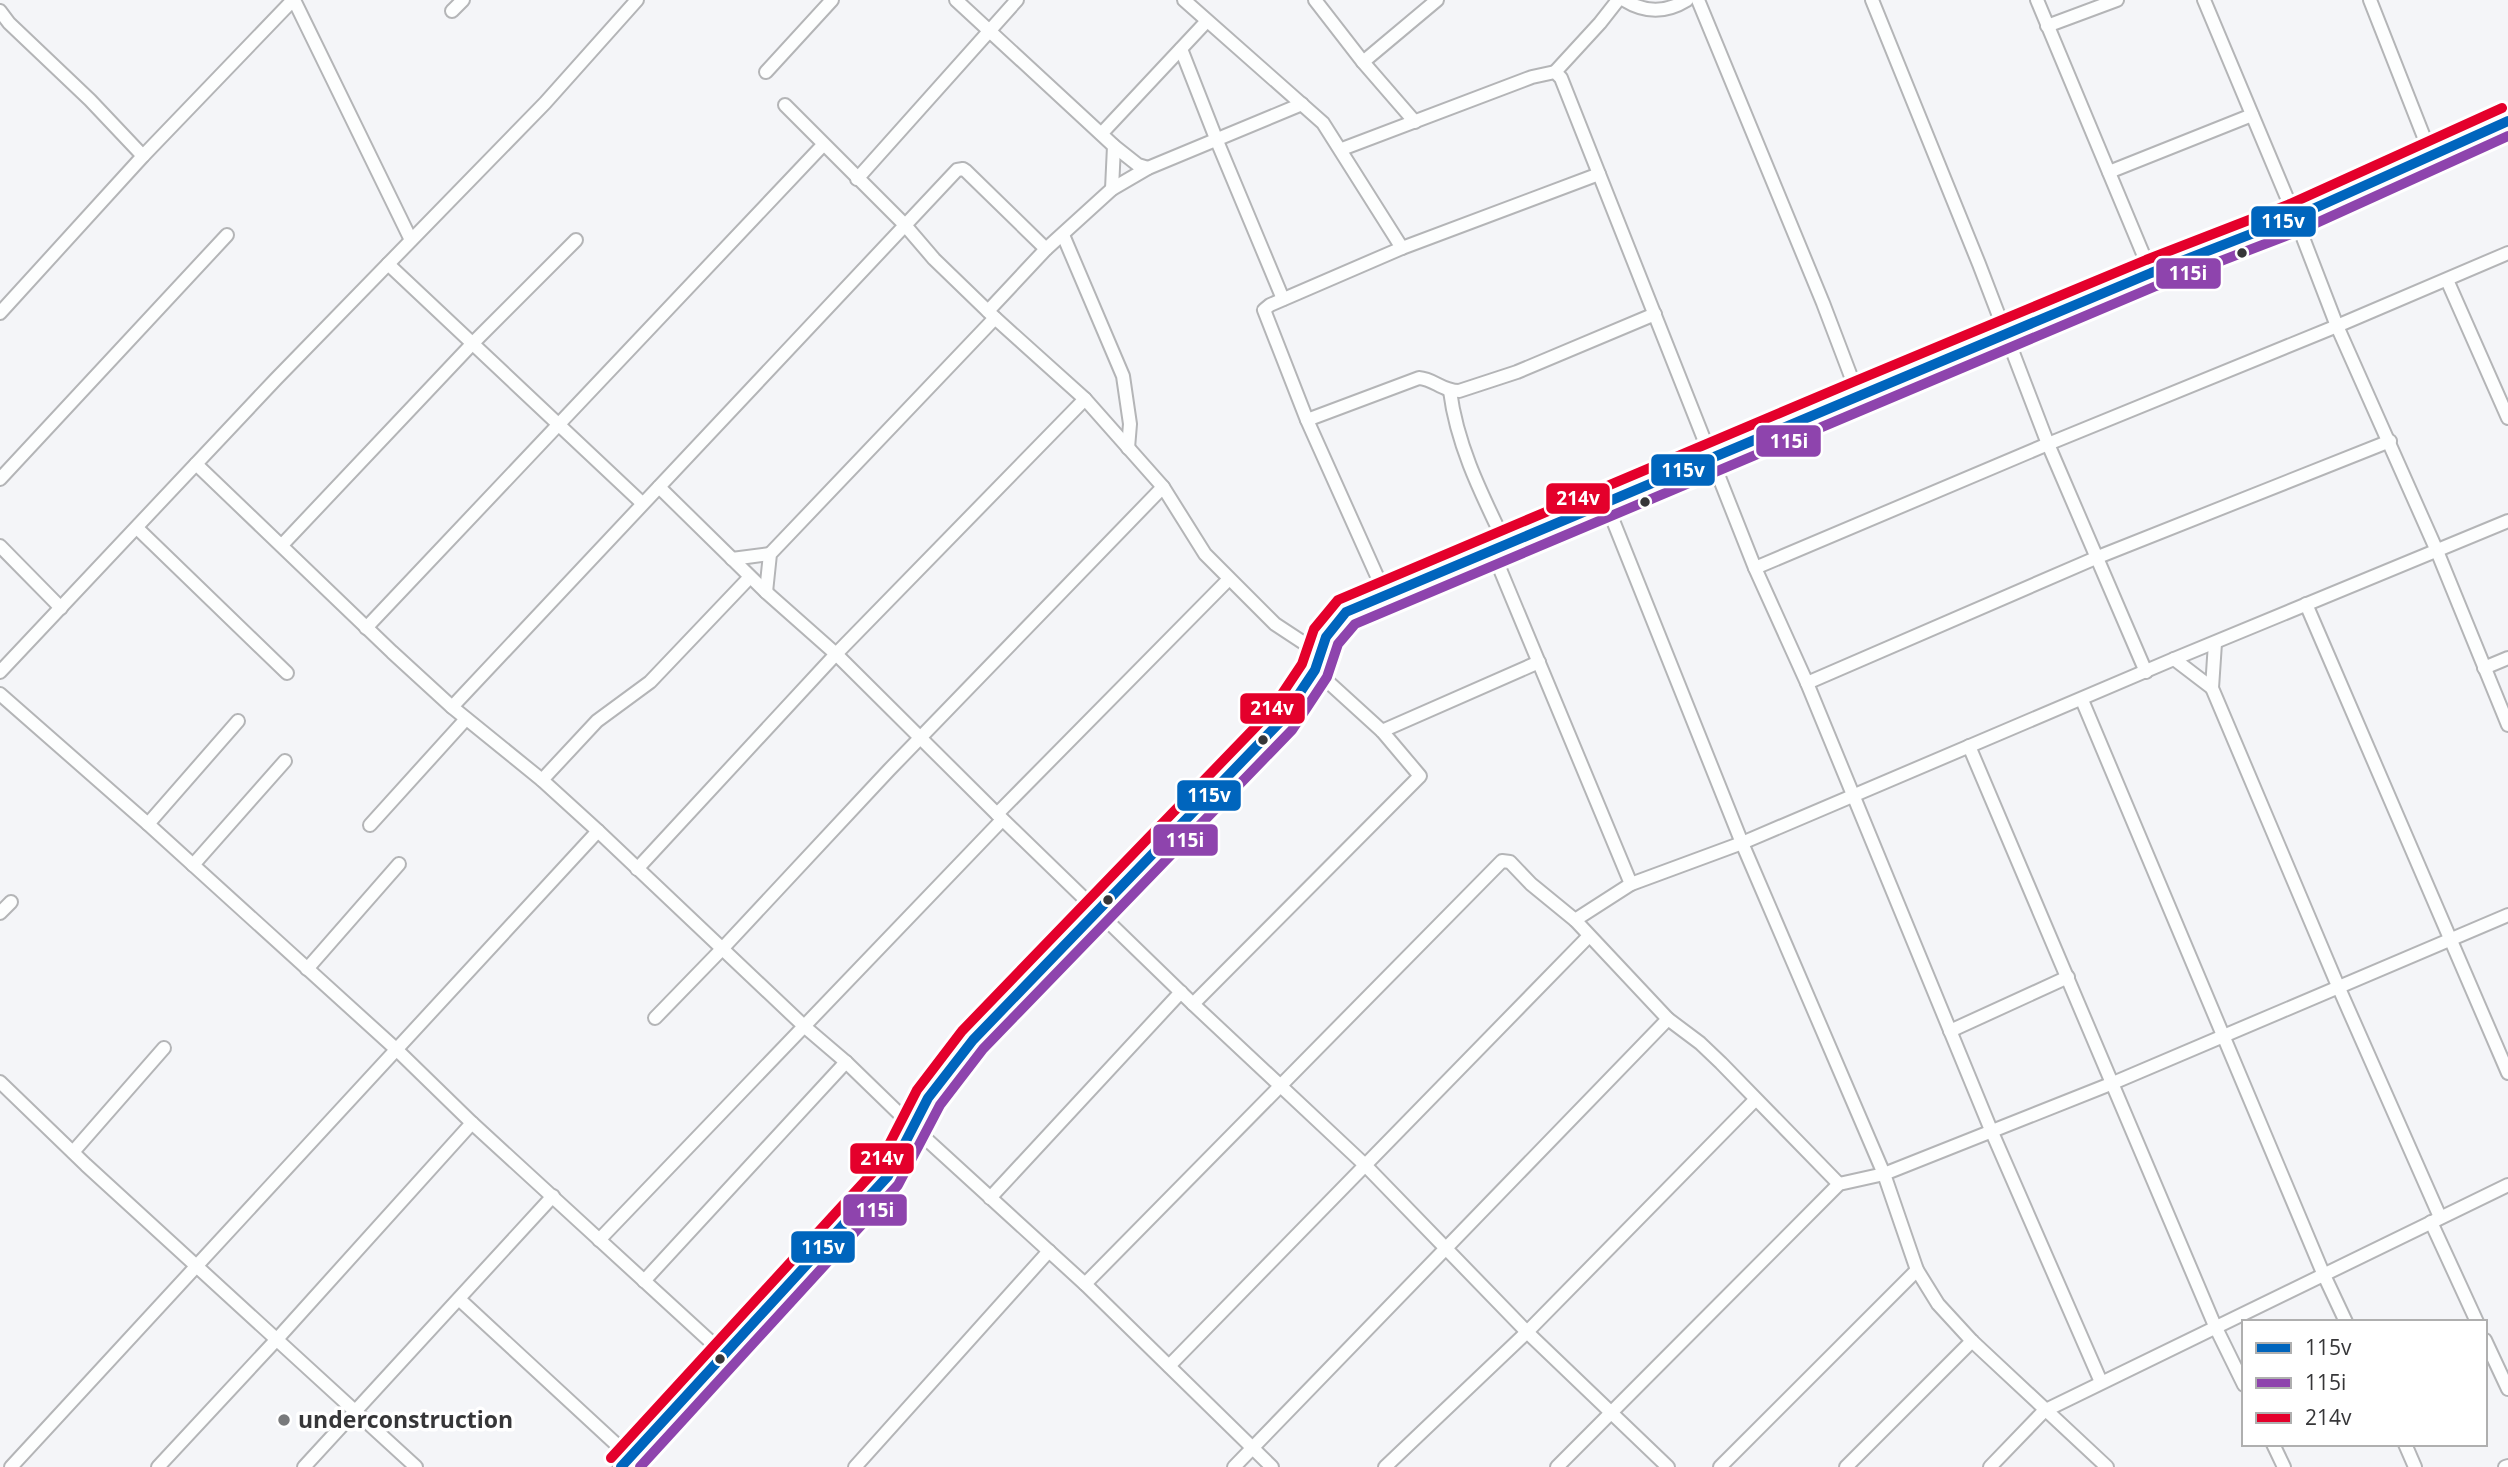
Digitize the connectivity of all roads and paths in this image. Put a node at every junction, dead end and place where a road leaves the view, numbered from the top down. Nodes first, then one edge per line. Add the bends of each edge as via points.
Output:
1 (294, 0) edge
2 (463, 0) edge
3 (637, 0) edge
4 (832, 0) edge
5 (956, 0) edge
6 (1017, 0) edge
7 (1184, 0) edge
8 (1315, 0) edge
9 (1618, 0) edge
10 (1624, 0) edge
11 (1687, 0) edge
12 (1698, 0) edge
13 (1872, 0) edge
14 (2037, 0) edge
15 (2118, 0) edge
16 (2204, 0) edge
17 (2370, 0) edge
18 (1430, 2) edge
19 (0, 11) edge
20 (452, 11) dead end
21 (1206, 22) junction
22 (2047, 26) junction
23 (989, 31) junction
24 (1181, 49) junction
25 (1363, 62) junction
26 (766, 72) dead end
27 (1555, 72) junction
28 (1302, 104) junction
29 (785, 105) dead end
30 (2252, 115) junction
31 (2508, 121) edge
32 (1415, 122) junction
33 (1102, 133) junction
34 (1217, 141) junction
35 (823, 145) junction
36 (1114, 146) junction
37 (1342, 149) junction
38 (2431, 155) junction
39 (143, 156) junction
40 (1148, 168) junction
41 (2109, 172) junction
42 (1599, 174) junction
43 (857, 179) junction
44 (1112, 189) junction
45 (2295, 217) junction
46 (904, 224) junction
47 (227, 234) dead end
48 (1063, 234) junction
49 (411, 240) junction
50 (576, 240) dead end
51 (1402, 248) junction
52 (1046, 249) junction
53 (2508, 253) edge
54 (388, 264) junction
55 (2151, 273) junction
56 (2447, 280) junction
57 (1283, 299) junction
58 (1, 312) edge
59 (1655, 314) junction
60 (992, 315) junction
61 (2337, 326) junction
62 (2007, 334) junction
63 (472, 344) junction
64 (1450, 391) junction
65 (1858, 395) junction
66 (1085, 399) junction
67 (2508, 418) edge
68 (1307, 421) junction
69 (558, 425) junction
70 (2389, 441) junction
71 (2048, 444) junction
72 (1128, 448) junction
73 (1712, 457) junction
74 (196, 464) junction
75 (0, 479) edge
76 (659, 486) junction
77 (1163, 487) junction
78 (642, 503) junction
79 (1606, 503) junction
80 (2508, 521) edge
81 (137, 528) junction
82 (282, 545) junction
83 (0, 546) edge
84 (1499, 548) junction
85 (2437, 551) junction
86 (770, 554) junction
87 (2098, 558) junction
88 (732, 559) junction
89 (1755, 568) junction
90 (750, 577) junction
91 (1229, 579) junction
92 (766, 592) junction
93 (1385, 594) junction
94 (2306, 604) junction
95 (61, 608) junction
96 (366, 628) junction
97 (2215, 643) junction
98 (1319, 653) junction
99 (836, 654) junction
100 (2508, 658) edge
101 (2174, 659) junction
102 (1539, 662) junction
103 (2484, 668) junction
104 (1315, 670) junction
105 (0, 672) edge
106 (2146, 672) junction
107 (287, 673) dead end
108 (1807, 683) junction
109 (2212, 688) junction
110 (0, 694) edge
111 (2082, 700) junction
112 (452, 707) junction
113 (467, 719) junction
114 (238, 721) dead end
115 (2508, 725) edge
116 (1382, 731) junction
117 (920, 737) junction
118 (1969, 746) junction
119 (285, 761) dead end
120 (542, 780) junction
121 (1852, 796) junction
122 (1000, 817) junction
123 (148, 824) junction
124 (370, 825) dead end
125 (598, 831) junction
126 (1742, 843) junction
127 (399, 864) dead end
128 (192, 865) junction
129 (637, 869) junction
130 (1631, 884) junction
131 (11, 902) dead end
132 (1099, 911) junction
133 (0, 913) edge
134 (2508, 915) edge
135 (1575, 920) junction
136 (1588, 936) junction
137 (2452, 939) junction
138 (722, 949) junction
139 (307, 969) junction
140 (2068, 977) junction
141 (2338, 986) junction
142 (1181, 992) junction
143 (1193, 1004) junction
144 (654, 1018) dead end
145 (1668, 1019) junction
146 (805, 1027) junction
147 (1950, 1031) junction
148 (2224, 1036) junction
149 (164, 1048) dead end
150 (397, 1050) junction
151 (846, 1062) junction
152 (2508, 1073) edge
153 (0, 1082) edge
154 (2113, 1083) junction
155 (1280, 1086) junction
156 (1755, 1100) junction
157 (472, 1123) junction
158 (913, 1127) junction
159 (1991, 1130) junction
160 (73, 1152) junction
161 (1365, 1165) junction
162 (1884, 1174) junction
163 (1839, 1184) junction
164 (2508, 1185) edge
165 (554, 1196) junction
166 (990, 1198) junction
167 (2436, 1220) junction
168 (599, 1240) junction
169 (1448, 1248) junction
170 (1049, 1251) junction
171 (198, 1266) junction
172 (1917, 1270) junction
173 (2323, 1273) junction
174 (644, 1281) junction
175 (1085, 1284) junction
176 (459, 1299) junction
177 (2345, 1320) edge
178 (2476, 1320) edge
179 (2215, 1326) junction
180 (1527, 1332) junction
181 (278, 1338) junction
182 (1972, 1341) junction
183 (2487, 1344) edge
184 (724, 1354) junction
185 (1169, 1366) junction
186 (2242, 1381) edge
187 (2101, 1382) junction
188 (2508, 1389) edge
189 (355, 1411) junction
190 (1610, 1411) junction
191 (2045, 1411) junction
192 (2274, 1446) edge
193 (2406, 1446) edge
194 (1251, 1448) junction
195 (626, 1462) edge
196 (11, 1467) edge
197 (158, 1467) edge
198 (304, 1467) edge
199 (416, 1467) edge
200 (855, 1467) edge
201 (1234, 1467) edge
202 (1272, 1467) edge
203 (1385, 1467) edge
204 (1557, 1467) edge
205 (1668, 1467) edge
206 (1720, 1467) edge
207 (1846, 1467) edge
208 (1990, 1467) edge
209 (2107, 1467) edge
210 (2284, 1467) edge
211 (2416, 1467) edge

1 - 39 street
1 - 49 street
2 - 20 street
3 - 49 street via 545,103
4 - 26 street
5 - 23 street
6 - 23 street
7 - 21 street
8 - 25 street
9 - 27 street
10 - 11 street via 1648,11
12 - 65 street
13 - 62 street
14 - 22 street
15 - 22 street
16 - 30 street
17 - 38 street
18 - 25 street
19 - 39 street
21 - 24 street
21 - 28 street
22 - 41 street
23 - 33 street
23 - 43 street
24 - 33 street
24 - 34 street
25 - 32 street
27 - 32 street via 1532,76
27 - 42 street
28 - 34 street
28 - 37 street via 1324,123
29 - 35 street
30 - 41 street
30 - 45 street
31 - 38 street
32 - 37 street
33 - 36 street
34 - 40 street
34 - 57 street
35 - 43 street
35 - 69 street
36 - 40 street
36 - 44 street
37 - 51 street
38 - 45 street
39 - 58 street
40 - 44 street
41 - 55 street
42 - 51 street
42 - 59 street
43 - 46 street
44 - 48 street
45 - 55 street
45 - 61 street
46 - 52 street via 963,169
46 - 60 street
46 - 76 street
47 - 75 street
48 - 52 street
48 - 72 street via 1123,376 1130,424
49 - 54 street
50 - 63 street
51 - 57 street
52 - 60 street
53 - 56 street
54 - 63 street
54 - 74 street
55 - 62 street
56 - 61 street
56 - 67 street
57 - 68 street via 1266,307 1264,313
59 - 64 street via 1517,372
59 - 73 street
60 - 66 street
60 - 86 street
61 - 70 street
61 - 71 street
62 - 65 street
62 - 71 street
63 - 69 street
63 - 82 street
64 - 68 street via 1419,378
64 - 84 street via 1464,448
65 - 73 street
66 - 72 street
66 - 99 street
68 - 93 street
69 - 78 street
69 - 96 street
70 - 85 street
70 - 87 street
71 - 87 street
71 - 89 street
72 - 77 street
73 - 79 street
73 - 89 street
74 - 81 street
74 - 82 street
76 - 78 street
76 - 88 street
77 - 91 street via 1205,554
77 - 117 street
78 - 112 street
79 - 84 street
79 - 126 street
80 - 85 street
81 - 95 street
81 - 107 street
82 - 96 street
83 - 95 street
84 - 93 street
84 - 102 street
85 - 94 street
85 - 103 street
86 - 88 street
86 - 92 street
87 - 106 street
87 - 108 street
88 - 90 street
89 - 108 street
90 - 92 street
90 - 120 street via 650,682 597,721
91 - 98 street via 1275,624
91 - 122 street
92 - 99 street
93 - 98 street via 1346,612
94 - 97 street
94 - 137 street
95 - 105 street
96 - 112 street
97 - 101 street
97 - 109 street
98 - 104 street
99 - 117 street
99 - 129 street
100 - 103 street
101 - 106 street
101 - 109 street
102 - 116 street
102 - 130 street
103 - 115 street
104 - 116 street
104 - 132 street via 1265,739
106 - 111 street
108 - 121 street
109 - 141 street
110 - 123 street
111 - 118 street
111 - 148 street
112 - 113 street
113 - 120 street
113 - 124 street
114 - 123 street
116 - 143 street via 1420,776
117 - 122 street
117 - 138 street
118 - 121 street
118 - 140 street
119 - 128 street
120 - 125 street
121 - 126 street
121 - 147 street
122 - 132 street
122 - 146 street
123 - 128 street
125 - 129 street
125 - 150 street
126 - 130 street
126 - 162 street
127 - 139 street
128 - 139 street
129 - 138 street
130 - 135 street
131 - 133 street
132 - 142 street
132 - 158 street via 973,1040 940,1079
134 - 137 street
135 - 136 street
135 - 155 street via 1510,862 1502,861
136 - 145 street
136 - 161 street
137 - 141 street
137 - 152 street
138 - 144 street
138 - 146 street
139 - 150 street
140 - 147 street
140 - 154 street
141 - 148 street
141 - 167 street
142 - 143 street
142 - 166 street
143 - 155 street
145 - 156 street via 1707,1050
145 - 169 street
146 - 151 street
146 - 168 street
147 - 159 street
148 - 154 street
148 - 173 street
149 - 160 street
150 - 157 street
150 - 171 street
151 - 158 street
151 - 174 street
153 - 160 street
154 - 159 street
154 - 179 street
155 - 161 street
155 - 175 street
156 - 163 street
156 - 180 street
157 - 165 street
157 - 181 street
158 - 166 street
158 - 184 street via 888,1176
159 - 162 street
159 - 187 street
160 - 171 street
161 - 169 street
161 - 185 street
162 - 163 street
162 - 172 street
163 - 190 street
164 - 167 street
165 - 168 street
165 - 176 street
166 - 170 street
167 - 173 street
167 - 178 street
168 - 174 street
169 - 180 street
169 - 194 street
170 - 175 street
170 - 200 street
171 - 181 street
171 - 196 street
172 - 182 street via 1937,1304
172 - 206 street
173 - 177 street
173 - 179 street
174 - 184 street
175 - 185 street
176 - 189 street
176 - 195 street
179 - 186 street
179 - 187 street
180 - 190 street
180 - 203 street
181 - 189 street
181 - 197 street
182 - 191 street
182 - 207 street
183 - 188 street
184 - 195 street
185 - 194 street
187 - 191 street
189 - 198 street
189 - 199 street
190 - 204 street
190 - 205 street
191 - 208 street
191 - 209 street
192 - 210 street
193 - 211 street
194 - 201 street
194 - 202 street

